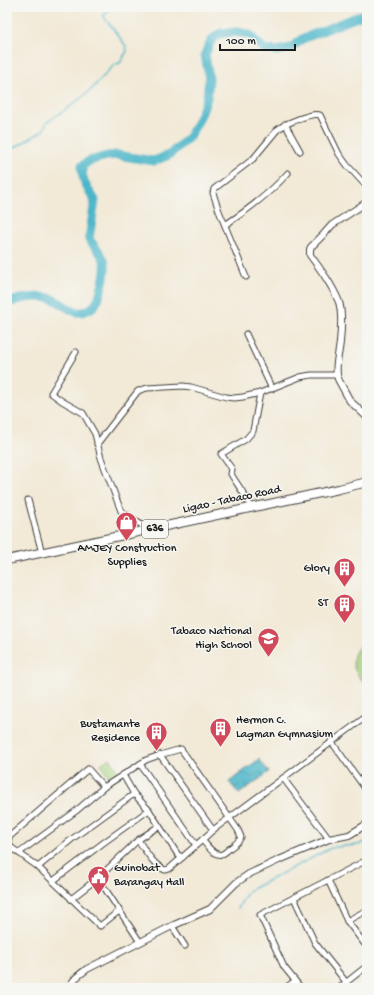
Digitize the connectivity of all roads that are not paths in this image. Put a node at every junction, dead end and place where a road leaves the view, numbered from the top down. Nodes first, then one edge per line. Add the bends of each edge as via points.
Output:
1 (285, 124) junction
2 (300, 151) dead end
3 (288, 173) dead end
4 (367, 187) edge
5 (367, 202) edge
6 (225, 226) junction
7 (246, 278) dead end
8 (246, 334) dead end
9 (76, 352) dead end
10 (337, 375) junction
11 (272, 389) junction
12 (260, 393) junction
13 (367, 417) edge
14 (97, 444) junction
15 (367, 482) edge
16 (28, 500) dead end
17 (251, 508) junction
18 (150, 530) junction
19 (42, 553) junction
20 (7, 560) edge
21 (367, 716) edge
22 (332, 741) junction
23 (160, 755) junction
24 (140, 764) junction
25 (123, 775) junction
26 (283, 778) junction
27 (104, 786) junction
28 (367, 790) edge
29 (134, 794) junction
30 (150, 810) junction
31 (230, 818) junction
32 (367, 824) edge
33 (159, 826) junction
34 (213, 830) junction
35 (329, 839) junction
36 (138, 840) junction
37 (202, 840) junction
38 (196, 845) junction
39 (19, 853) junction
40 (183, 857) junction
41 (367, 860) edge
42 (38, 866) junction
43 (98, 878) junction
44 (328, 880) junction
45 (53, 881) junction
46 (294, 898) junction
47 (71, 899) junction
48 (367, 910) edge
49 (119, 911) junction
50 (347, 921) junction
51 (172, 926) junction
52 (140, 942) junction
53 (185, 946) dead end
54 (367, 947) edge
55 (367, 966) edge
56 (295, 980) junction
57 (346, 982) junction
58 (69, 988) edge
59 (285, 988) edge
60 (301, 988) edge
61 (339, 988) edge

1 - 2 street
1 - 4 street via 314,114 320,115 339,154
1 - 6 street via 253,159 214,189 214,198
3 - 6 street via 276,186
5 - 10 street via 332,225 310,249 310,255 330,284 339,304 341,323
6 - 7 street
8 - 11 street
9 - 14 street via 51,393 84,413 95,434
10 - 11 street via 311,374
10 - 13 street via 350,401
11 - 12 street
12 - 14 street via 234,398 183,386 147,388 138,391
12 - 17 street via 252,431 246,439 221,454 232,469 231,474 244,492
14 - 18 street via 121,512
15 - 17 main road, Ligao - Tabaco Road / 636
16 - 19 street
17 - 18 main road, Ligao - Tabaco Road / 636
18 - 19 main road, Ligao - Tabaco Road / 636
19 - 20 main road, Ligao - Tabaco Road / 636
21 - 22 street
22 - 26 street
22 - 28 street
23 - 24 street
23 - 31 street via 181,749
23 - 34 street
24 - 25 street
24 - 38 street
25 - 27 street
25 - 29 street
26 - 31 street
26 - 35 street
27 - 39 street via 76,811
27 - 39 street via 88,769 9,837 9,844
29 - 30 street
29 - 42 street
30 - 33 street
30 - 45 street
31 - 34 street
31 - 37 street via 241,837 222,854 214,853
32 - 35 street via 350,835
33 - 36 street
33 - 40 street via 178,855
34 - 37 street
35 - 51 street via 249,874 210,909
36 - 40 street via 164,870
36 - 43 street
37 - 38 street
38 - 40 street
39 - 42 street
41 - 44 street
42 - 45 street
43 - 47 street
43 - 49 street
44 - 46 street
44 - 50 street
45 - 47 street
46 - 56 street via 260,915 284,967
46 - 57 street via 315,943
47 - 49 street via 100,926
48 - 50 street
49 - 52 street
50 - 54 street
51 - 52 street
51 - 53 street
52 - 58 street via 76,976
55 - 57 street
56 - 59 street
56 - 60 street
57 - 61 street

